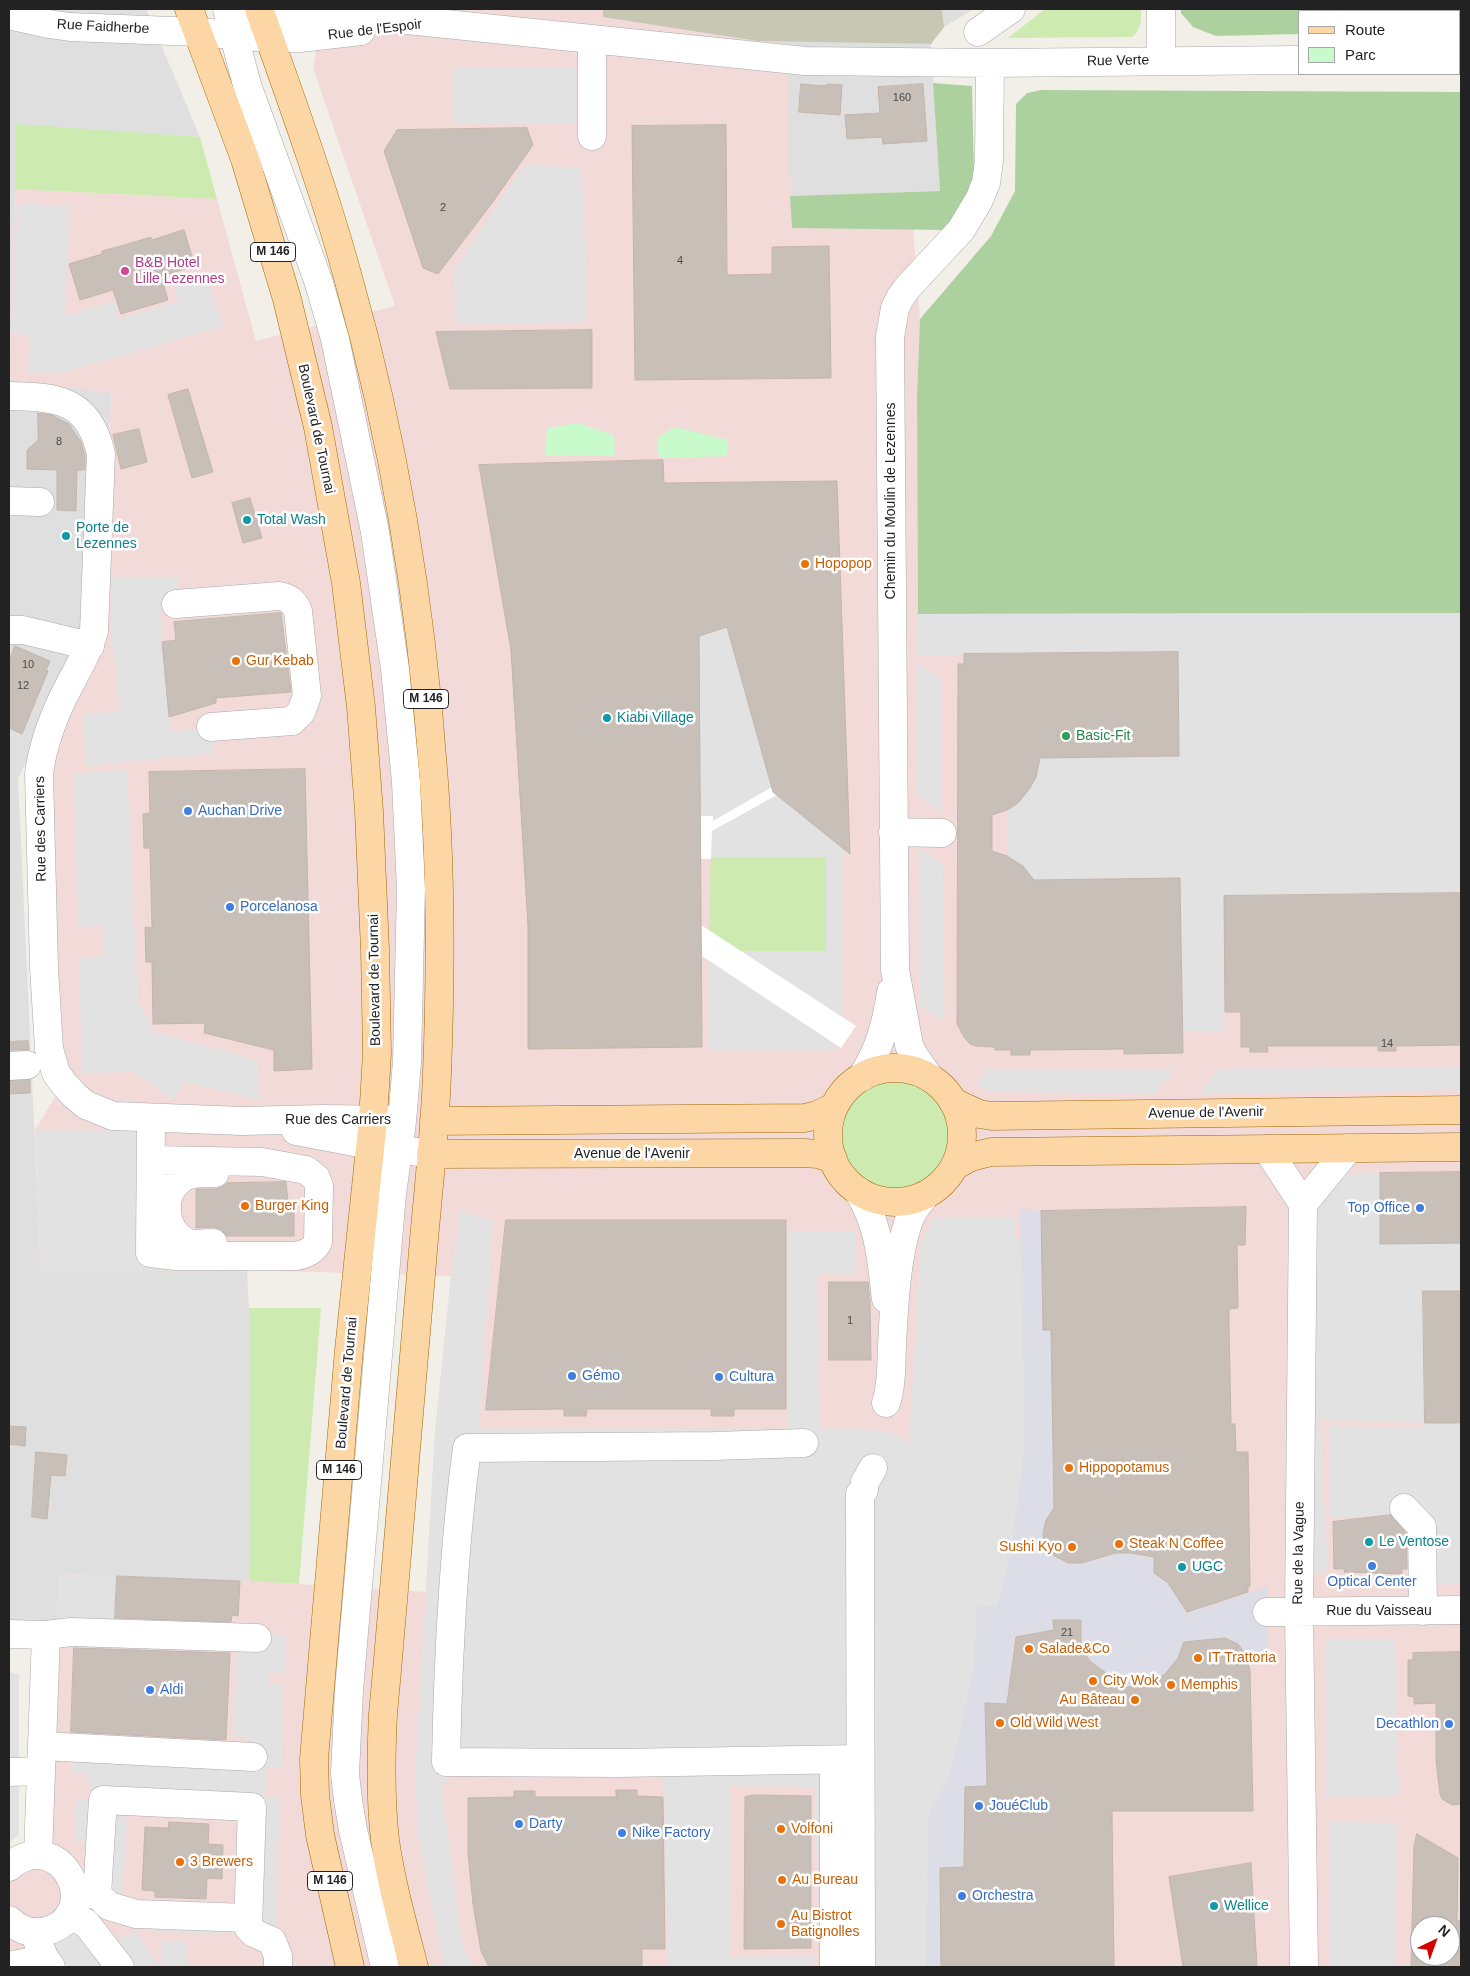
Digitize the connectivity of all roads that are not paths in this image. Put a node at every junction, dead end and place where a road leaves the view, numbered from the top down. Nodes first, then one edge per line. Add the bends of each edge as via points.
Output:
1 (227, 9) edge
2 (1011, 9) edge
3 (1161, 9) edge
4 (9, 15) edge
5 (247, 16) edge
6 (194, 20) edge
7 (430, 23) junction
8 (978, 32) dead end
9 (269, 38) junction
10 (592, 39) junction
11 (1298, 60) edge
12 (1161, 61) junction
13 (990, 63) junction
14 (592, 136) dead end
15 (9, 396) edge
16 (9, 501) edge
17 (40, 502) dead end
18 (176, 604) dead end
19 (9, 630) edge
20 (90, 646) junction
21 (212, 728) dead end
22 (893, 832) junction
23 (942, 833) dead end
24 (895, 970) junction
25 (862, 1077) junction
26 (929, 1077) junction
27 (953, 1102) junction
28 (834, 1107) junction
29 (1461, 1110) edge
30 (151, 1118) junction
31 (402, 1121) junction
32 (434, 1121) junction
33 (371, 1133) junction
34 (1461, 1147) edge
35 (1349, 1148) junction
36 (398, 1149) junction
37 (1267, 1149) junction
38 (431, 1154) junction
39 (833, 1159) junction
40 (152, 1160) junction
41 (275, 1164) junction
42 (956, 1165) junction
43 (858, 1191) junction
44 (924, 1197) junction
45 (1303, 1204) junction
46 (276, 1256) junction
47 (892, 1346) junction
48 (886, 1403) dead end
49 (804, 1443) dead end
50 (873, 1468) dead end
51 (1404, 1508) dead end
52 (1461, 1610) edge
53 (1423, 1611) junction
54 (1267, 1612) dead end
55 (1299, 1612) junction
56 (9, 1634) edge
57 (46, 1636) junction
58 (257, 1638) dead end
59 (253, 1757) dead end
60 (41, 1759) junction
61 (847, 1759) junction
62 (9, 1772) edge
63 (315, 1795) junction
64 (38, 1855) junction
65 (9, 1867) edge
66 (80, 1902) junction
67 (248, 1918) junction
68 (9, 1920) edge
69 (34, 1933) junction
70 (48, 1963) edge
71 (9, 1967) edge
72 (120, 1967) edge
73 (278, 1967) edge
74 (331, 1967) edge
75 (350, 1967) edge
76 (385, 1967) edge
77 (414, 1967) edge
78 (834, 1967) edge
79 (862, 1967) edge
80 (1304, 1967) edge

1 - 5 street
2 - 8 street
3 - 12 street
4 - 6 street, Rue Faidherbe via 70,27
5 - 6 street, Rue Faidherbe
5 - 7 street, Rue de l'Espoir via 378,17
5 - 9 main road, M 146
5 - 31 street via 247,85 328,312 375,532 395,669 411,889 407,1062
6 - 33 main road, Boulevard de Tournai / M 146 via 244,159 287,299 318,427 346,583 361,706 369,811 377,1053
7 - 9 street, Rue de l'Espoir via 306,38
7 - 10 street, Rue Verte
9 - 32 main road, M 146 via 335,230 364,335 416,603 436,826 439,954
10 - 13 street, Rue Verte via 805,61
10 - 14 street
11 - 12 street, Rue Verte
12 - 13 street, Rue Verte
13 - 22 street, Chemin du Moulin de Lezennes via 988,173 980,200 961,230 908,287 895,308 892,321
15 - 20 street, Rue des Carriers via 60,400 84,418 98,442 102,463 96,617
16 - 17 street
18 - 21 street via 280,596 294,603 298,611 307,696 301,712 292,721
19 - 20 street via 22,630
20 - 30 street, Rue des Carriers via 54,717 39,774 49,1049 56,1073 86,1105 113,1116
22 - 23 street
22 - 24 street, Chemin du Moulin de Lezennes
24 - 25 street, Chemin du Moulin de Lezennes via 882,1038
24 - 26 street, Chemin du Moulin de Lezennes via 909,1044
25 - 26 main road via 896,1068
25 - 28 main road via 846,1090
26 - 27 main road via 946,1090
27 - 29 main road, Avenue de l'Avenir via 979,1114 992,1116
27 - 42 main road via 963,1133
28 - 32 main road via 805,1118
28 - 39 main road via 828,1133
30 - 33 street, Rue des Carriers via 242,1122 324,1119
30 - 40 street
31 - 32 street, Rue des Carriers
31 - 33 street, Rue des Carriers
31 - 36 street
32 - 38 main road, M 146
33 - 36 street, Rue des Carriers
33 - 63 main road, Boulevard de Tournai / M 146 via 331,1553 315,1752
34 - 35 main road
35 - 37 main road
35 - 45 street
36 - 38 street, Rue des Carriers
36 - 76 street via 349,1690 345,1774 353,1830
37 - 42 main road via 991,1152
37 - 45 street
38 - 39 main road, Avenue de l'Avenir via 804,1153
38 - 77 main road, M 146 via 381,1765 386,1840
39 - 43 main road via 843,1177
40 - 41 street
40 - 46 street via 150,1254
41 - 46 street via 306,1170 316,1178 319,1186 318,1242 307,1254
41 - 46 street via 239,1172 188,1174 172,1187 167,1212 175,1235 188,1243 250,1243
42 - 44 main road via 944,1182
43 - 44 main road via 894,1203
43 - 47 street via 876,1230
44 - 47 street via 914,1210 905,1237
45 - 55 street, Rue de la Vague
47 - 48 street
49 - 61 street via 468,1448 461,1494 448,1668 446,1762
50 - 61 street via 860,1494
51 - 53 street via 1422,1528
52 - 53 street, Rue du Vaisseau
53 - 55 street, Rue du Vaisseau
54 - 55 street, Rue du Vaisseau
55 - 80 street, Rue de la Vague
56 - 57 street
57 - 58 street via 71,1632
57 - 60 street
59 - 60 street
60 - 62 street
60 - 64 street
61 - 78 street
61 - 79 street
63 - 74 main road, M 146 via 314,1881
63 - 75 main road, Boulevard de Tournai / M 146 via 323,1848
64 - 65 street via 26,1856
64 - 66 street via 48,1857 65,1868
66 - 67 street via 136,1914
66 - 67 street via 104,1800 252,1807
66 - 69 street via 54,1928
66 - 72 street via 86,1923
67 - 73 street via 248,1927 254,1933 272,1941
68 - 69 street via 24,1931
69 - 70 street
70 - 71 street

